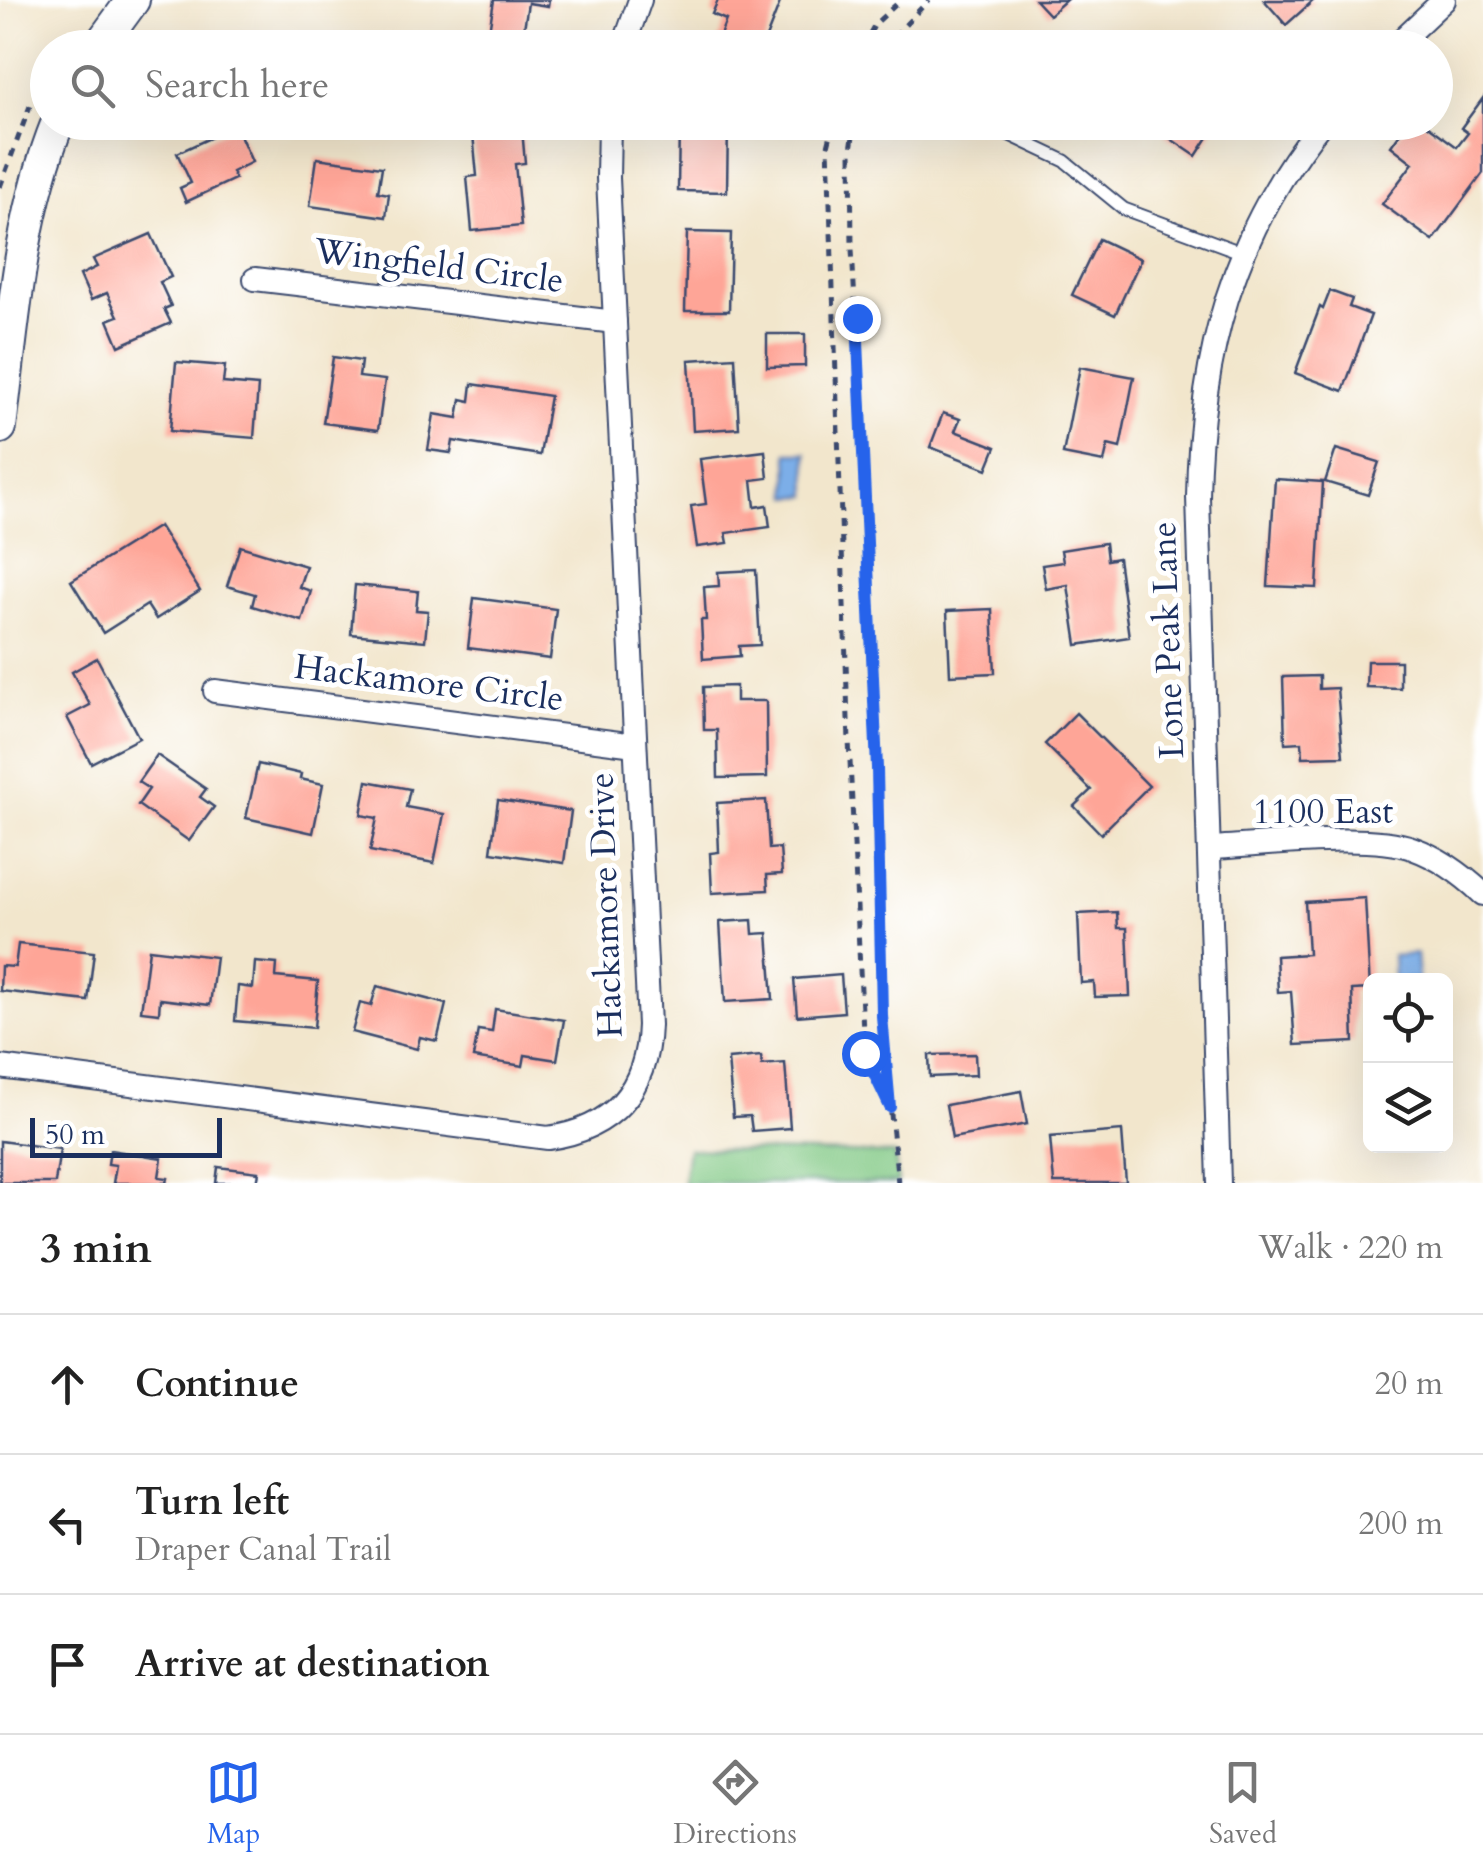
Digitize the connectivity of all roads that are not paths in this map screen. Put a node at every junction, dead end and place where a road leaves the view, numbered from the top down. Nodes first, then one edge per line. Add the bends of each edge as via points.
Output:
1 (133, 0) edge
2 (640, 0) edge
3 (1444, 0) edge
4 (111, 30) edge
5 (629, 30) edge
6 (1412, 30) edge
7 (40, 140) edge
8 (610, 140) edge
9 (1021, 140) edge
10 (1310, 140) edge
11 (1243, 253) junction
12 (255, 278) dead end
13 (616, 322) junction
14 (0, 427) edge
15 (215, 691) dead end
16 (635, 745) junction
17 (1208, 848) junction
18 (1483, 894) edge
19 (0, 1067) edge
20 (1219, 1183) edge

1 - 4 main road
2 - 5 street
3 - 6 street
7 - 14 main road
8 - 13 street, Hackamore Drive
9 - 11 lane via 1065,161 1124,209
10 - 11 street, Lone Peak Lane
11 - 17 street, Lone Peak Lane via 1216,331 1200,441
12 - 13 street, Wingfield Circle
13 - 16 street, Hackamore Drive
15 - 16 street, Hackamore Circle
16 - 19 street, Hackamore Drive via 646,1060 631,1092 588,1129 527,1137
17 - 18 street, 1100 East via 1392,843 1438,858
17 - 20 street, Lone Peak Lane

